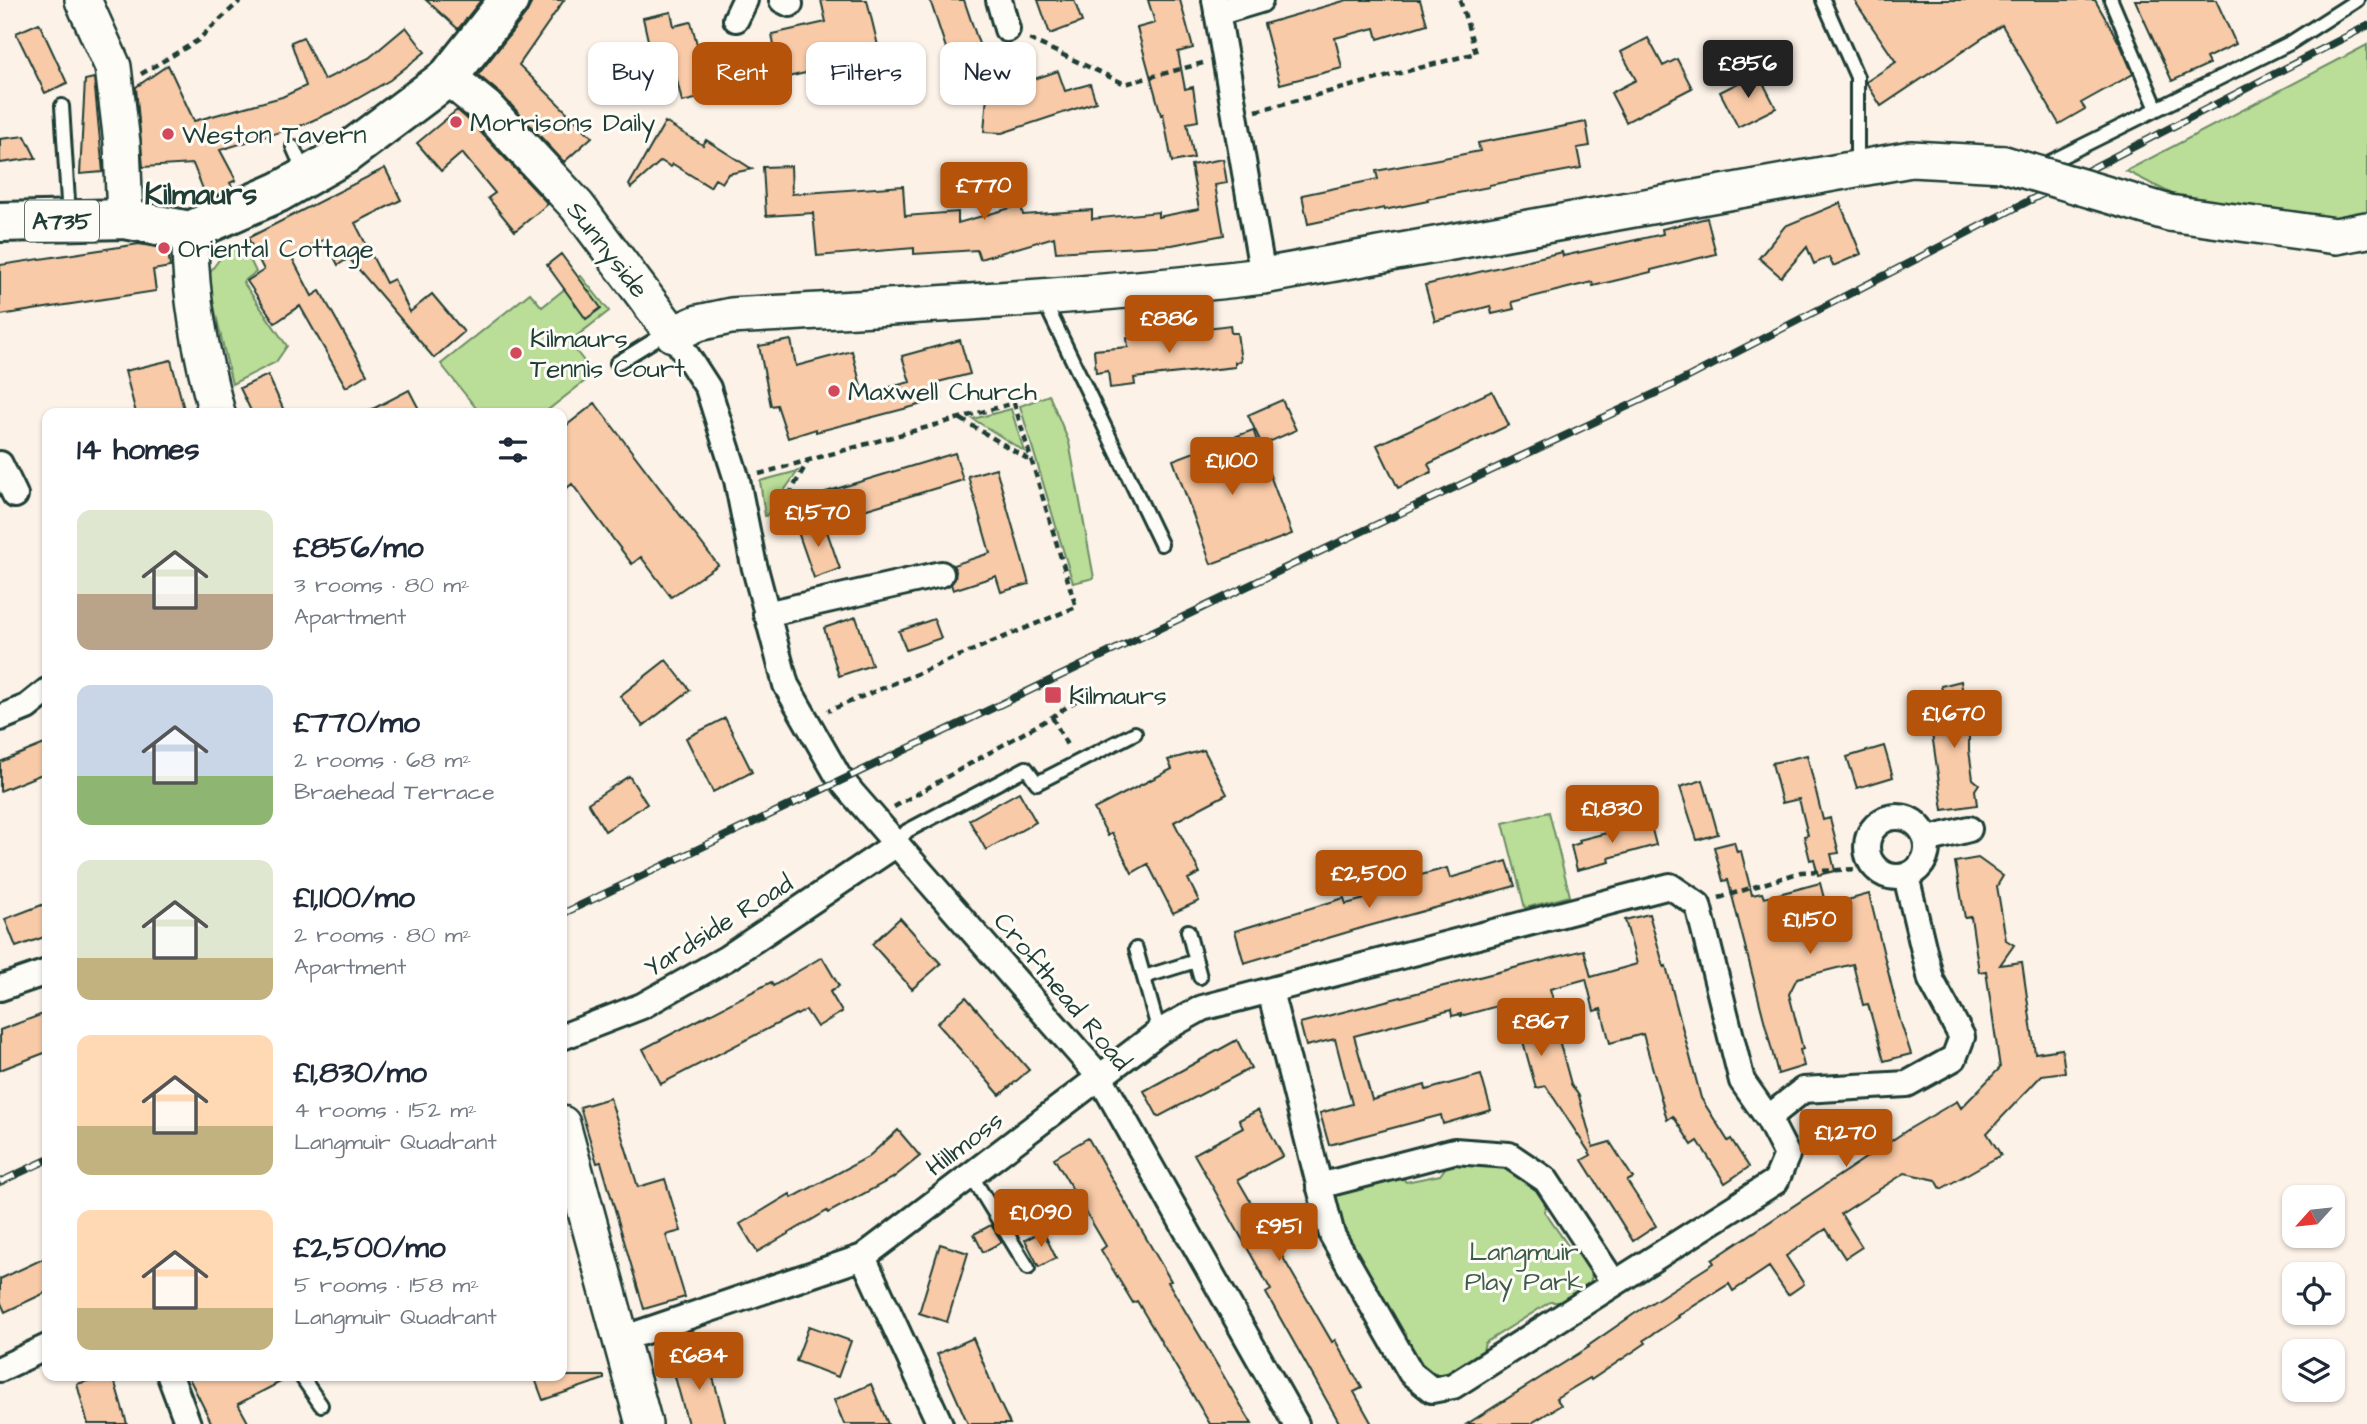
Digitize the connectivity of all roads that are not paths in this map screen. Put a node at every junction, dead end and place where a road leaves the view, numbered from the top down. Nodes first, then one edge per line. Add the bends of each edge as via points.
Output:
1 (83, 0) edge
2 (509, 0) edge
3 (999, 0) edge
4 (1260, 0) edge
5 (1823, 0) edge
6 (2111, 0) edge
7 (2348, 2) edge
8 (1216, 6) edge
9 (1007, 29) road end
10 (448, 77) junction
11 (62, 106) dead end
12 (2157, 109) junction
13 (1857, 168) junction
14 (2017, 168) junction
15 (125, 219) junction
16 (69, 221) junction
17 (0, 222) edge
18 (2367, 230) edge
19 (190, 231) junction
20 (1263, 276) junction
21 (1043, 299) junction
22 (673, 334) junction
23 (617, 363) dead end
24 (216, 408) edge
25 (0, 464) edge
26 (15, 495) dead end
27 (1161, 544) dead end
28 (941, 574) dead end
29 (766, 614) junction
30 (42, 695) edge
31 (0, 718) edge
32 (1135, 733) dead end
33 (1969, 829) dead end
34 (901, 838) junction
35 (1926, 840) junction
36 (1906, 876) junction
37 (1188, 931) dead end
38 (1136, 949) dead end
39 (1196, 961) junction
40 (42, 974) edge
41 (1144, 977) junction
42 (1200, 977) dead end
43 (0, 988) edge
44 (1270, 991) junction
45 (1159, 1032) junction
46 (567, 1035) edge
47 (1100, 1077) junction
48 (1768, 1118) junction
49 (567, 1142) edge
50 (971, 1175) junction
51 (1320, 1186) junction
52 (863, 1257) junction
53 (1028, 1268) dead end
54 (1614, 1283) junction
55 (622, 1339) junction
56 (42, 1349) edge
57 (0, 1369) edge
58 (172, 1381) edge
59 (304, 1381) edge
60 (321, 1405) dead end
61 (187, 1424) edge
62 (644, 1424) edge
63 (940, 1424) edge
64 (1296, 1424) edge

1 - 15 main road via 113,67
2 - 10 main road
3 - 9 street
4 - 8 street
5 - 13 lane via 1857,77
6 - 12 lane
7 - 12 lane via 2290,43
8 - 20 street
10 - 19 main road via 344,155 300,162 279,192
10 - 22 main road, Sunnyside via 486,108 577,206
11 - 16 lane
12 - 14 lane
13 - 14 main road via 1911,159
13 - 20 main road
14 - 18 main road, bridge via 2169,213 2336,236
15 - 16 main road, A735
15 - 19 main road, A735
16 - 17 main road, A735
19 - 24 main road via 189,273 202,357
20 - 21 main road
21 - 22 main road via 731,316
21 - 27 lane
22 - 23 lane
22 - 29 street, Sunnyside via 708,388 737,480
25 - 26 street
28 - 29 street
29 - 34 street, Crofthead Road via 786,685 838,776
30 - 31 street
32 - 34 lane via 1037,783 1026,768
33 - 35 street
34 - 46 street, Yardside Road via 727,958 642,1006
34 - 47 street, Crofthead Road
35 - 36 street via 1923,861
35 - 36 street via 1922,830 1903,817 1878,823 1870,832 1866,845 1875,868 1884,875
36 - 48 street via 1931,979 1962,1037 1954,1058 1907,1084 1803,1090
37 - 39 lane
38 - 41 lane
39 - 41 lane
39 - 42 lane
40 - 43 street
41 - 45 lane
44 - 45 street, Hillmoss via 1202,1008
44 - 48 street, Hillmoss via 1670,886 1698,905 1742,1082
44 - 51 street
45 - 47 street, Hillmoss
47 - 50 street, Hillmoss
47 - 64 street, Crofthead Road
48 - 54 street via 1787,1155 1776,1181
49 - 55 main road
50 - 52 street, Hillmoss
50 - 53 lane
51 - 54 street via 1454,1151 1509,1155 1546,1180
51 - 54 street via 1332,1235 1411,1373 1432,1390 1453,1386
52 - 55 street, Hillmoss
52 - 63 street
55 - 62 main road
56 - 57 street
58 - 61 street
59 - 60 lane

